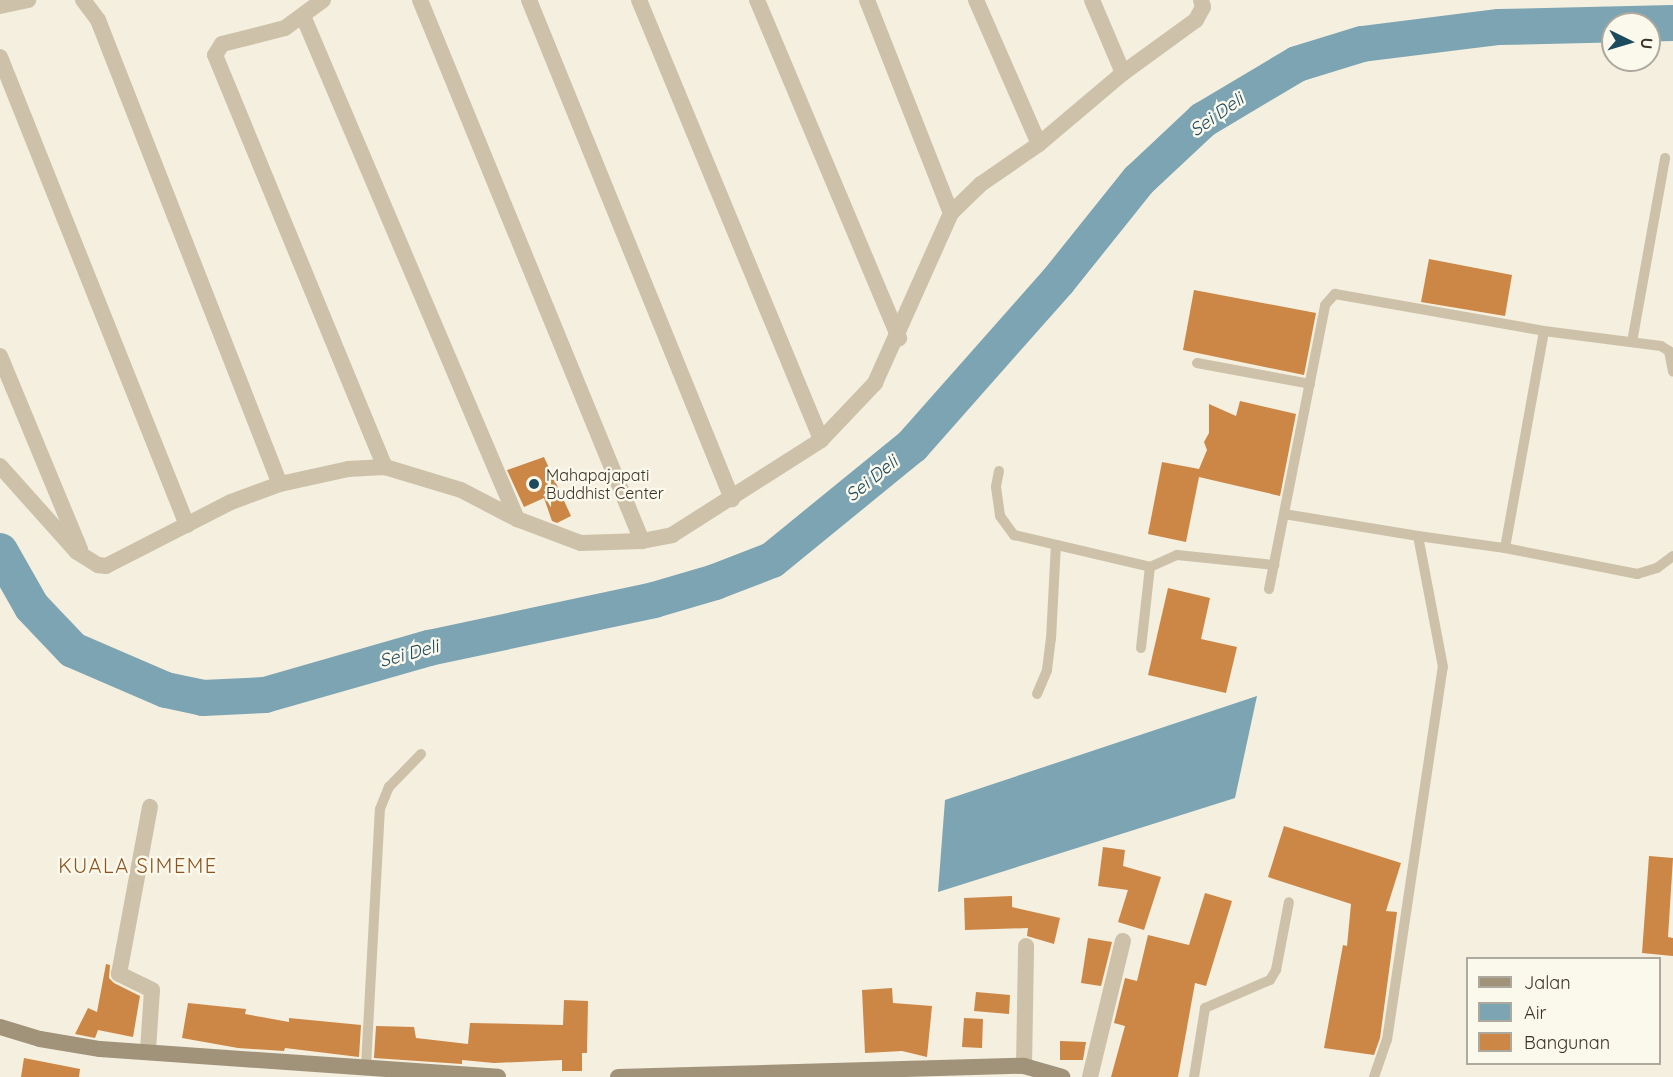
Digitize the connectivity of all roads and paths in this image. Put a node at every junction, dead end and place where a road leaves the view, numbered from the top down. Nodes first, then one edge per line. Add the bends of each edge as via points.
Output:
1 (28, 0) edge
2 (83, 0) edge
3 (323, 0) edge
4 (420, 0) edge
5 (529, 0) edge
6 (639, 0) edge
7 (757, 0) edge
8 (867, 0) edge
9 (976, 0) edge
10 (1092, 0) edge
11 (1201, 0) edge
12 (0, 6) edge
13 (303, 16) junction
14 (0, 57) edge
15 (1123, 73) junction
16 (1039, 144) junction
17 (1665, 158) dead end
18 (951, 213) junction
19 (1544, 331) junction
20 (898, 338) junction
21 (1632, 342) junction
22 (0, 356) edge
23 (1197, 363) dead end
24 (1673, 372) edge
25 (1310, 384) junction
26 (821, 440) junction
27 (0, 466) edge
28 (385, 466) junction
29 (999, 471) dead end
30 (280, 484) junction
31 (732, 499) junction
32 (1284, 514) junction
33 (517, 519) junction
34 (188, 525) junction
35 (1418, 536) junction
36 (642, 541) junction
37 (1056, 545) junction
38 (1505, 548) junction
39 (1673, 556) edge
40 (84, 558) junction
41 (1274, 565) junction
42 (1150, 567) junction
43 (1269, 589) dead end
44 (1141, 648) dead end
45 (1037, 694) dead end
46 (421, 754) dead end
47 (150, 807) dead end
48 (1289, 902) dead end
49 (1123, 941) dead end
50 (1026, 946) dead end
51 (0, 1027) edge
52 (148, 1050) junction
53 (366, 1066) junction
54 (1024, 1066) junction
55 (344, 1071) edge
56 (899, 1073) edge
57 (771, 1075) edge
58 (498, 1077) edge
59 (618, 1077) edge
60 (1062, 1077) edge
61 (1090, 1077) edge
62 (1194, 1077) edge
63 (1374, 1077) edge

1 - 12 street
2 - 30 street via 98,20
3 - 13 street
4 - 36 street
5 - 31 street
6 - 26 street
7 - 20 street
8 - 18 street
9 - 16 street
10 - 15 street
11 - 15 street via 1203,7 1196,20
13 - 28 street via 266,35 222,44 215,56
13 - 33 street
14 - 34 street
15 - 16 street
16 - 18 street via 981,184
17 - 21 lane
18 - 20 street
19 - 21 lane
19 - 25 lane via 1335,294 1325,305
19 - 38 lane
20 - 26 street via 875,383
21 - 24 lane via 1665,348
22 - 40 street
23 - 25 lane
25 - 32 lane
26 - 31 street
27 - 40 street
28 - 30 street via 348,469
28 - 33 street via 461,489
29 - 37 lane via 996,487 1000,516 1014,535
30 - 34 street via 231,502
31 - 36 street via 672,535
32 - 35 lane
32 - 41 lane
33 - 36 street via 581,543
34 - 40 street via 106,566
35 - 38 lane
35 - 63 lane via 1443,667 1387,1040
37 - 42 lane
37 - 45 lane via 1051,639 1047,670
38 - 39 lane via 1637,574 1657,568
41 - 42 lane via 1177,555
41 - 43 lane
42 - 44 lane
46 - 53 lane via 389,787 380,809
47 - 52 street via 119,974 152,990
48 - 62 lane via 1276,970 1270,980 1205,1008
49 - 61 street
50 - 54 street
51 - 52 main road via 80,1046
52 - 55 main road
53 - 55 main road
53 - 58 main road
54 - 56 main road
54 - 60 main road
56 - 57 main road
57 - 59 main road

